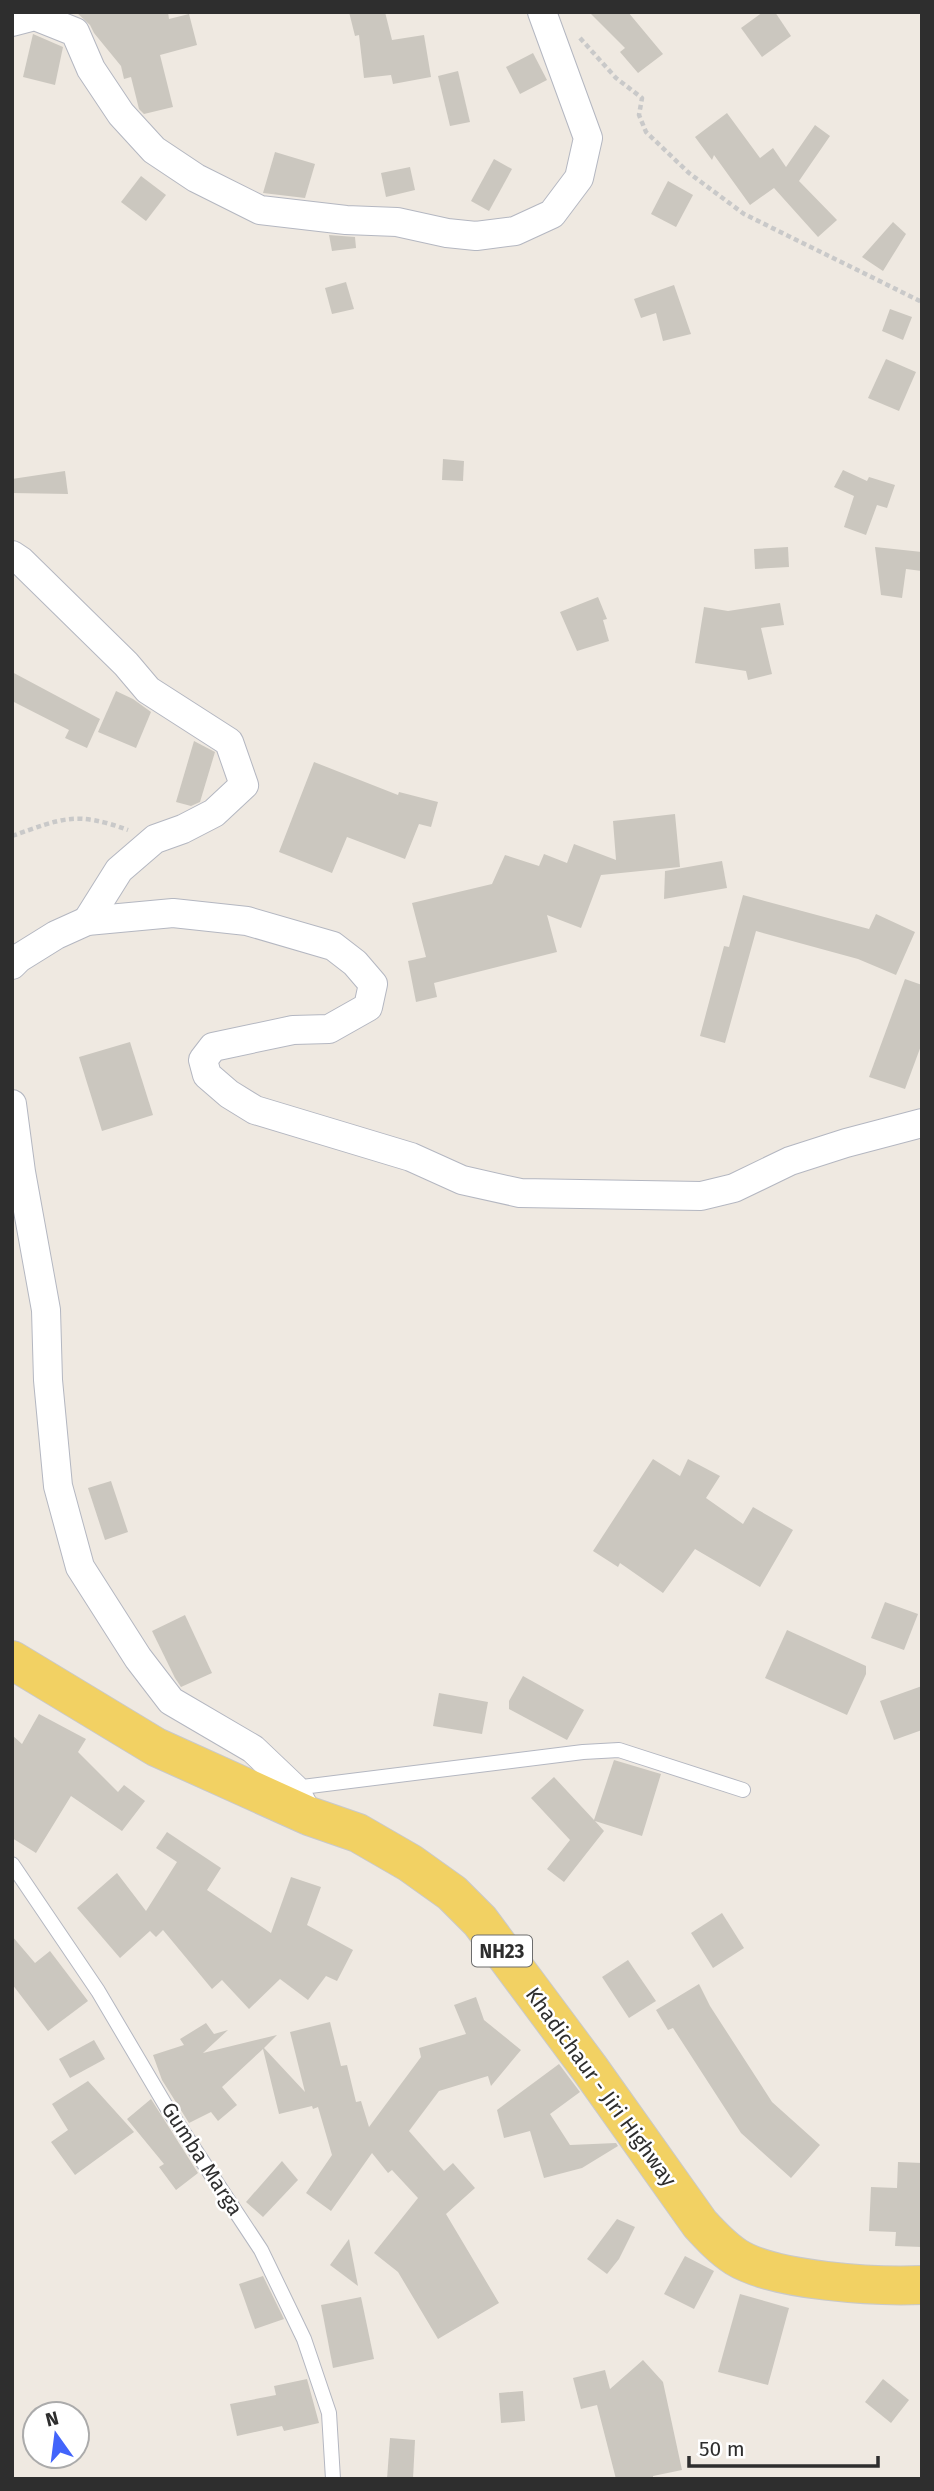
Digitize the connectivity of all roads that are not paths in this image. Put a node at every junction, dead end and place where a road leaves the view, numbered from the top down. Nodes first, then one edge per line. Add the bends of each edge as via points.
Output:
1 (542, 12) edge
2 (12, 22) edge
3 (12, 555) edge
4 (86, 920) junction
5 (12, 965) edge
6 (12, 1104) edge
7 (922, 1123) edge
8 (12, 1660) edge
9 (743, 1790) dead end
10 (302, 1802) junction
11 (12, 1864) edge
12 (922, 2285) edge
13 (333, 2479) edge

1 - 2 street via 588,138 579,178 552,214 515,231 476,236 397,222 260,210 196,178 154,150 121,114 91,69 75,32 35,16
3 - 4 street via 148,690 229,742 244,785 215,813 155,839 119,870
4 - 5 street
4 - 7 street via 173,913 247,921 333,946 373,984 368,1007 329,1029 293,1030 213,1047 203,1060 207,1075 255,1110 411,1157 462,1180 520,1192 701,1196 734,1188 790,1161
6 - 10 street via 47,1310 58,1486 80,1567 171,1701 253,1749
8 - 10 main road, Khadichaur - Jiri Highway / NH23 via 156,1747
9 - 10 lane via 619,1750 569,1754
10 - 12 main road, Khadichaur - Jiri Highway / NH23 via 410,1863 452,1893 480,1921 700,2224 721,2246 738,2259 795,2276
11 - 13 lane, Gumba Marga via 261,2250 304,2339 329,2413

